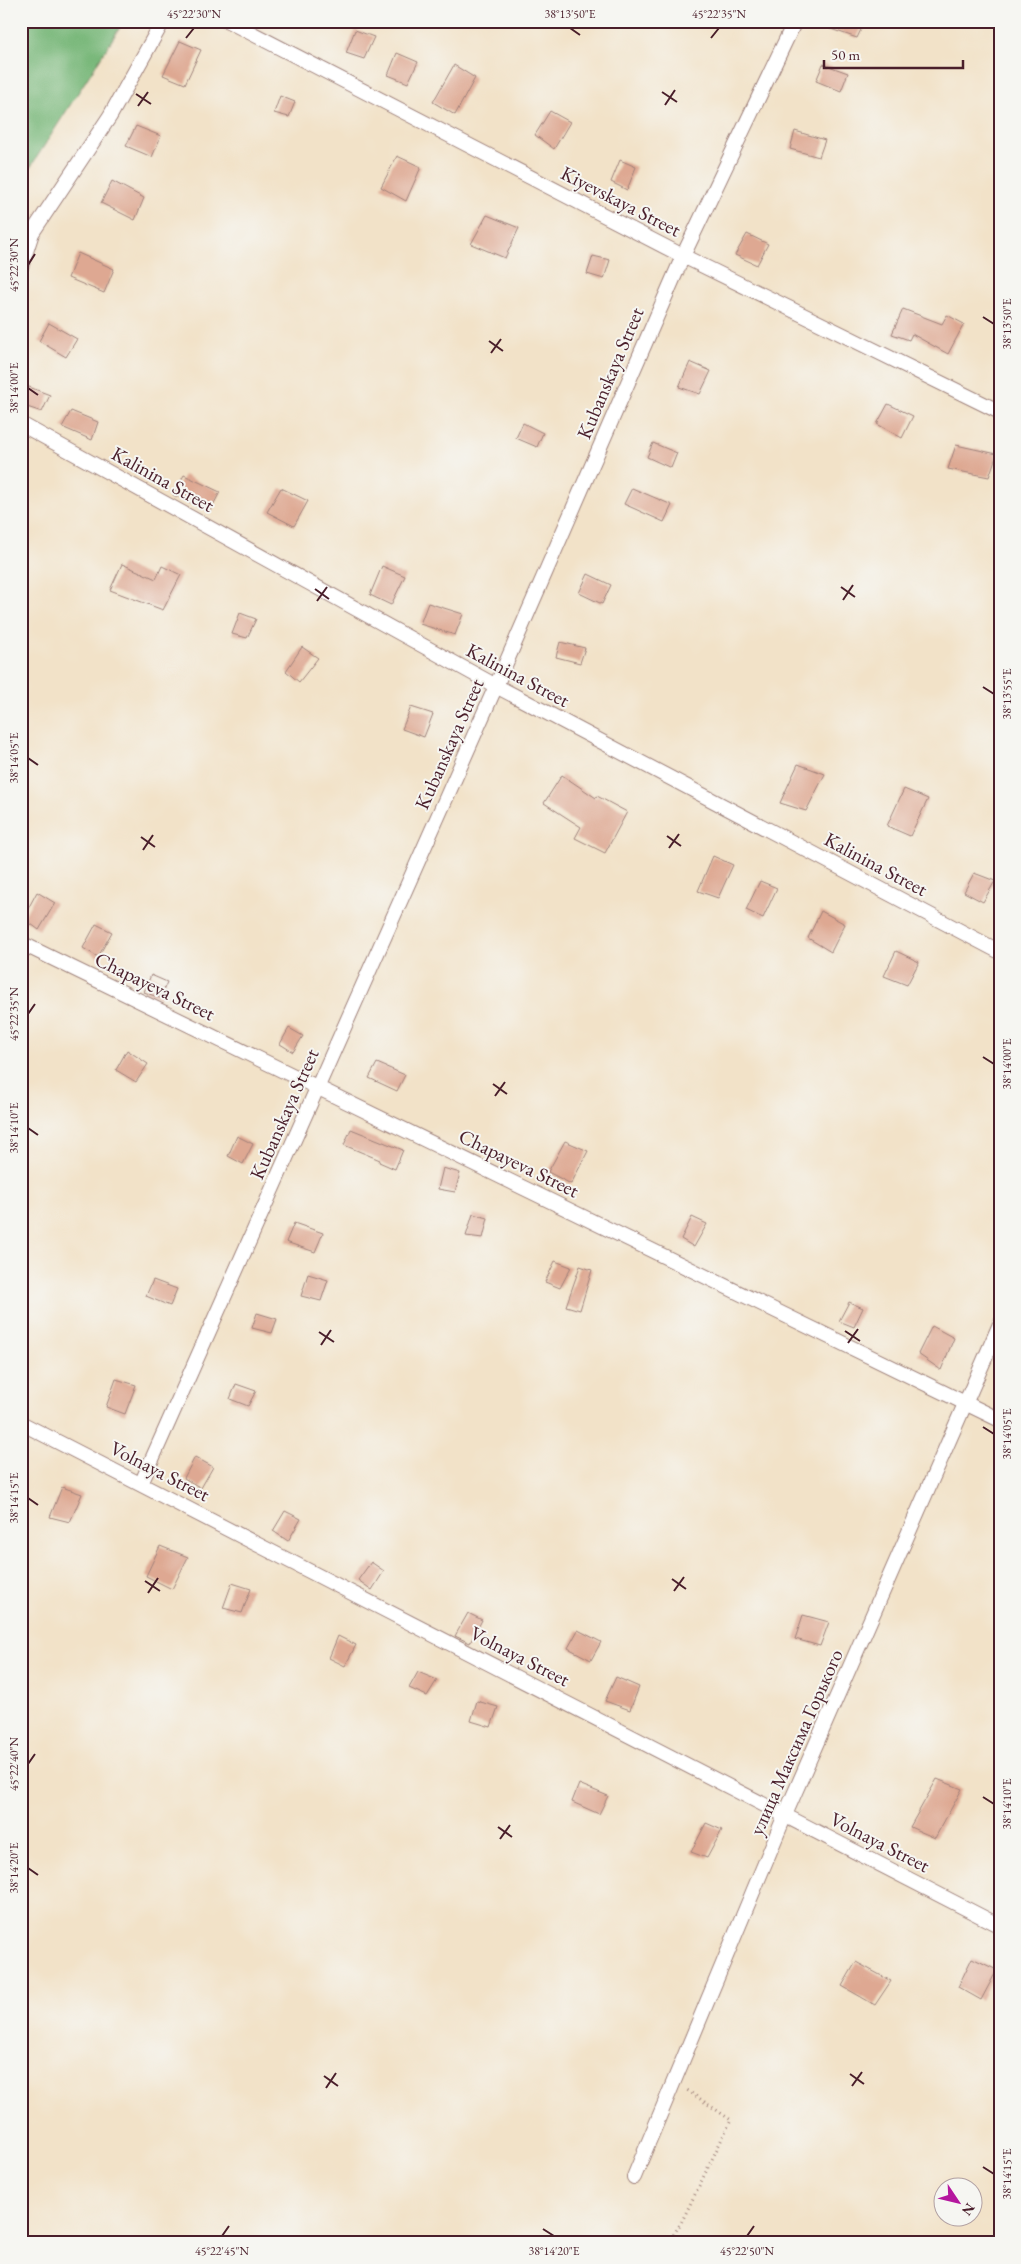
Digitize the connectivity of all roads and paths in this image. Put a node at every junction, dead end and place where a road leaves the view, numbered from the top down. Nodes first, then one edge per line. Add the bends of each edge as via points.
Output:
1 (163, 21) edge
2 (228, 21) edge
3 (795, 21) edge
4 (27, 228) edge
5 (683, 256) junction
6 (21, 267) edge
7 (1000, 412) edge
8 (21, 424) edge
9 (496, 686) junction
10 (21, 943) edge
11 (1000, 952) edge
12 (317, 1088) junction
13 (1000, 1324) edge
14 (966, 1403) junction
15 (1000, 1420) edge
16 (21, 1423) edge
17 (141, 1484) junction
18 (785, 1815) junction
19 (1000, 1926) edge
20 (674, 2082) junction
21 (634, 2177) dead end
22 (668, 2243) edge

1 - 4 street via 110,116
2 - 5 street, Kiyevskaya Street
3 - 5 street, Kubanskaya Street
4 - 6 street
5 - 7 street, Kiyevskaya Street
5 - 9 street, Kubanskaya Street
8 - 9 street, Kalinina Street
9 - 11 street, Kalinina Street
9 - 12 street, Kubanskaya Street
10 - 12 street, Chapayeva Street
12 - 14 street, Chapayeva Street
12 - 17 street, Kubanskaya Street
13 - 14 street, улица Максима Горького
14 - 15 street, Chapayeva Street
14 - 18 street, улица Максима Горького
16 - 17 street, Volnaya Street
17 - 18 street, Volnaya Street
18 - 19 street, Volnaya Street
18 - 20 street, улица Максима Горького
20 - 21 street, улица Максима Горького
20 - 22 path via 731,2120

